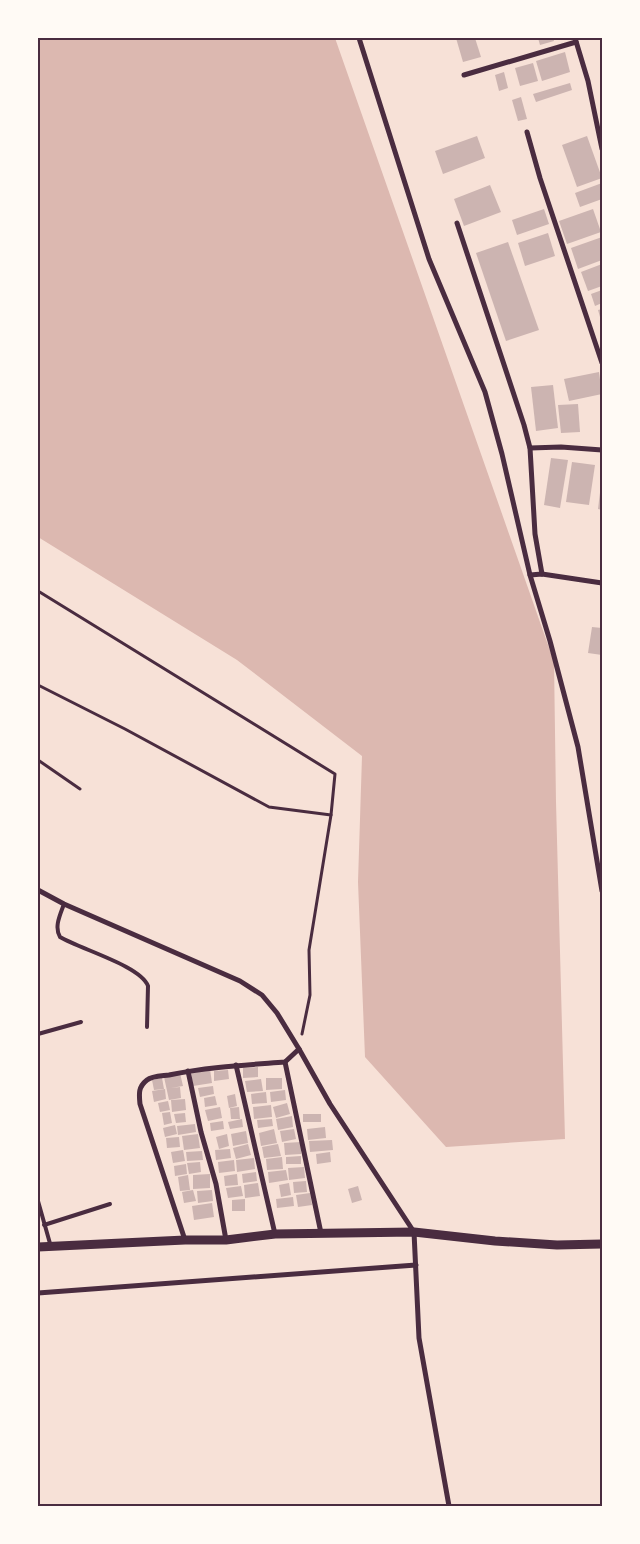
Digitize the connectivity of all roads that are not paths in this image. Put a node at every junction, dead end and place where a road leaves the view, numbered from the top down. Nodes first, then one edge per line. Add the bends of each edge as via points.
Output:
1 (359, 38) edge
2 (575, 40) edge
3 (464, 75) dead end
4 (527, 132) dead end
5 (602, 149) edge
6 (457, 223) dead end
7 (602, 363) edge
8 (530, 448) junction
9 (602, 450) edge
10 (542, 574) junction
11 (530, 575) junction
12 (602, 583) edge
13 (38, 890) edge
14 (602, 891) edge
15 (64, 904) junction
16 (81, 1022) dead end
17 (147, 1028) dead end
18 (38, 1034) edge
19 (299, 1048) junction
20 (285, 1062) junction
21 (236, 1065) junction
22 (188, 1071) junction
23 (38, 1201) edge
24 (110, 1204) dead end
25 (44, 1225) junction
26 (414, 1232) junction
27 (321, 1233) junction
28 (274, 1234) junction
29 (184, 1240) junction
30 (226, 1240) junction
31 (602, 1244) edge
32 (38, 1247) edge
33 (51, 1247) junction
34 (416, 1265) junction
35 (38, 1293) edge
36 (449, 1506) edge

1 - 11 street via 429,259 485,392
2 - 3 street
2 - 5 street via 588,81
4 - 7 street
6 - 8 street
8 - 9 street
8 - 10 street via 535,534
10 - 11 street
10 - 12 street
11 - 14 street via 578,747
13 - 15 street
15 - 17 lane via 57,926 60,937 133,970 146,981
15 - 19 street via 240,981 262,996
16 - 18 lane
19 - 20 street
19 - 26 street via 340,1119
20 - 21 street
20 - 27 street
21 - 22 street
21 - 28 street
22 - 29 street via 148,1078 139,1093
22 - 30 street via 216,1184
23 - 25 lane
24 - 25 lane
25 - 33 lane
26 - 27 street
26 - 31 street via 494,1241
26 - 34 street
27 - 28 street
28 - 30 street
29 - 30 street
29 - 33 street
32 - 33 street
34 - 35 street
34 - 36 street via 419,1338

